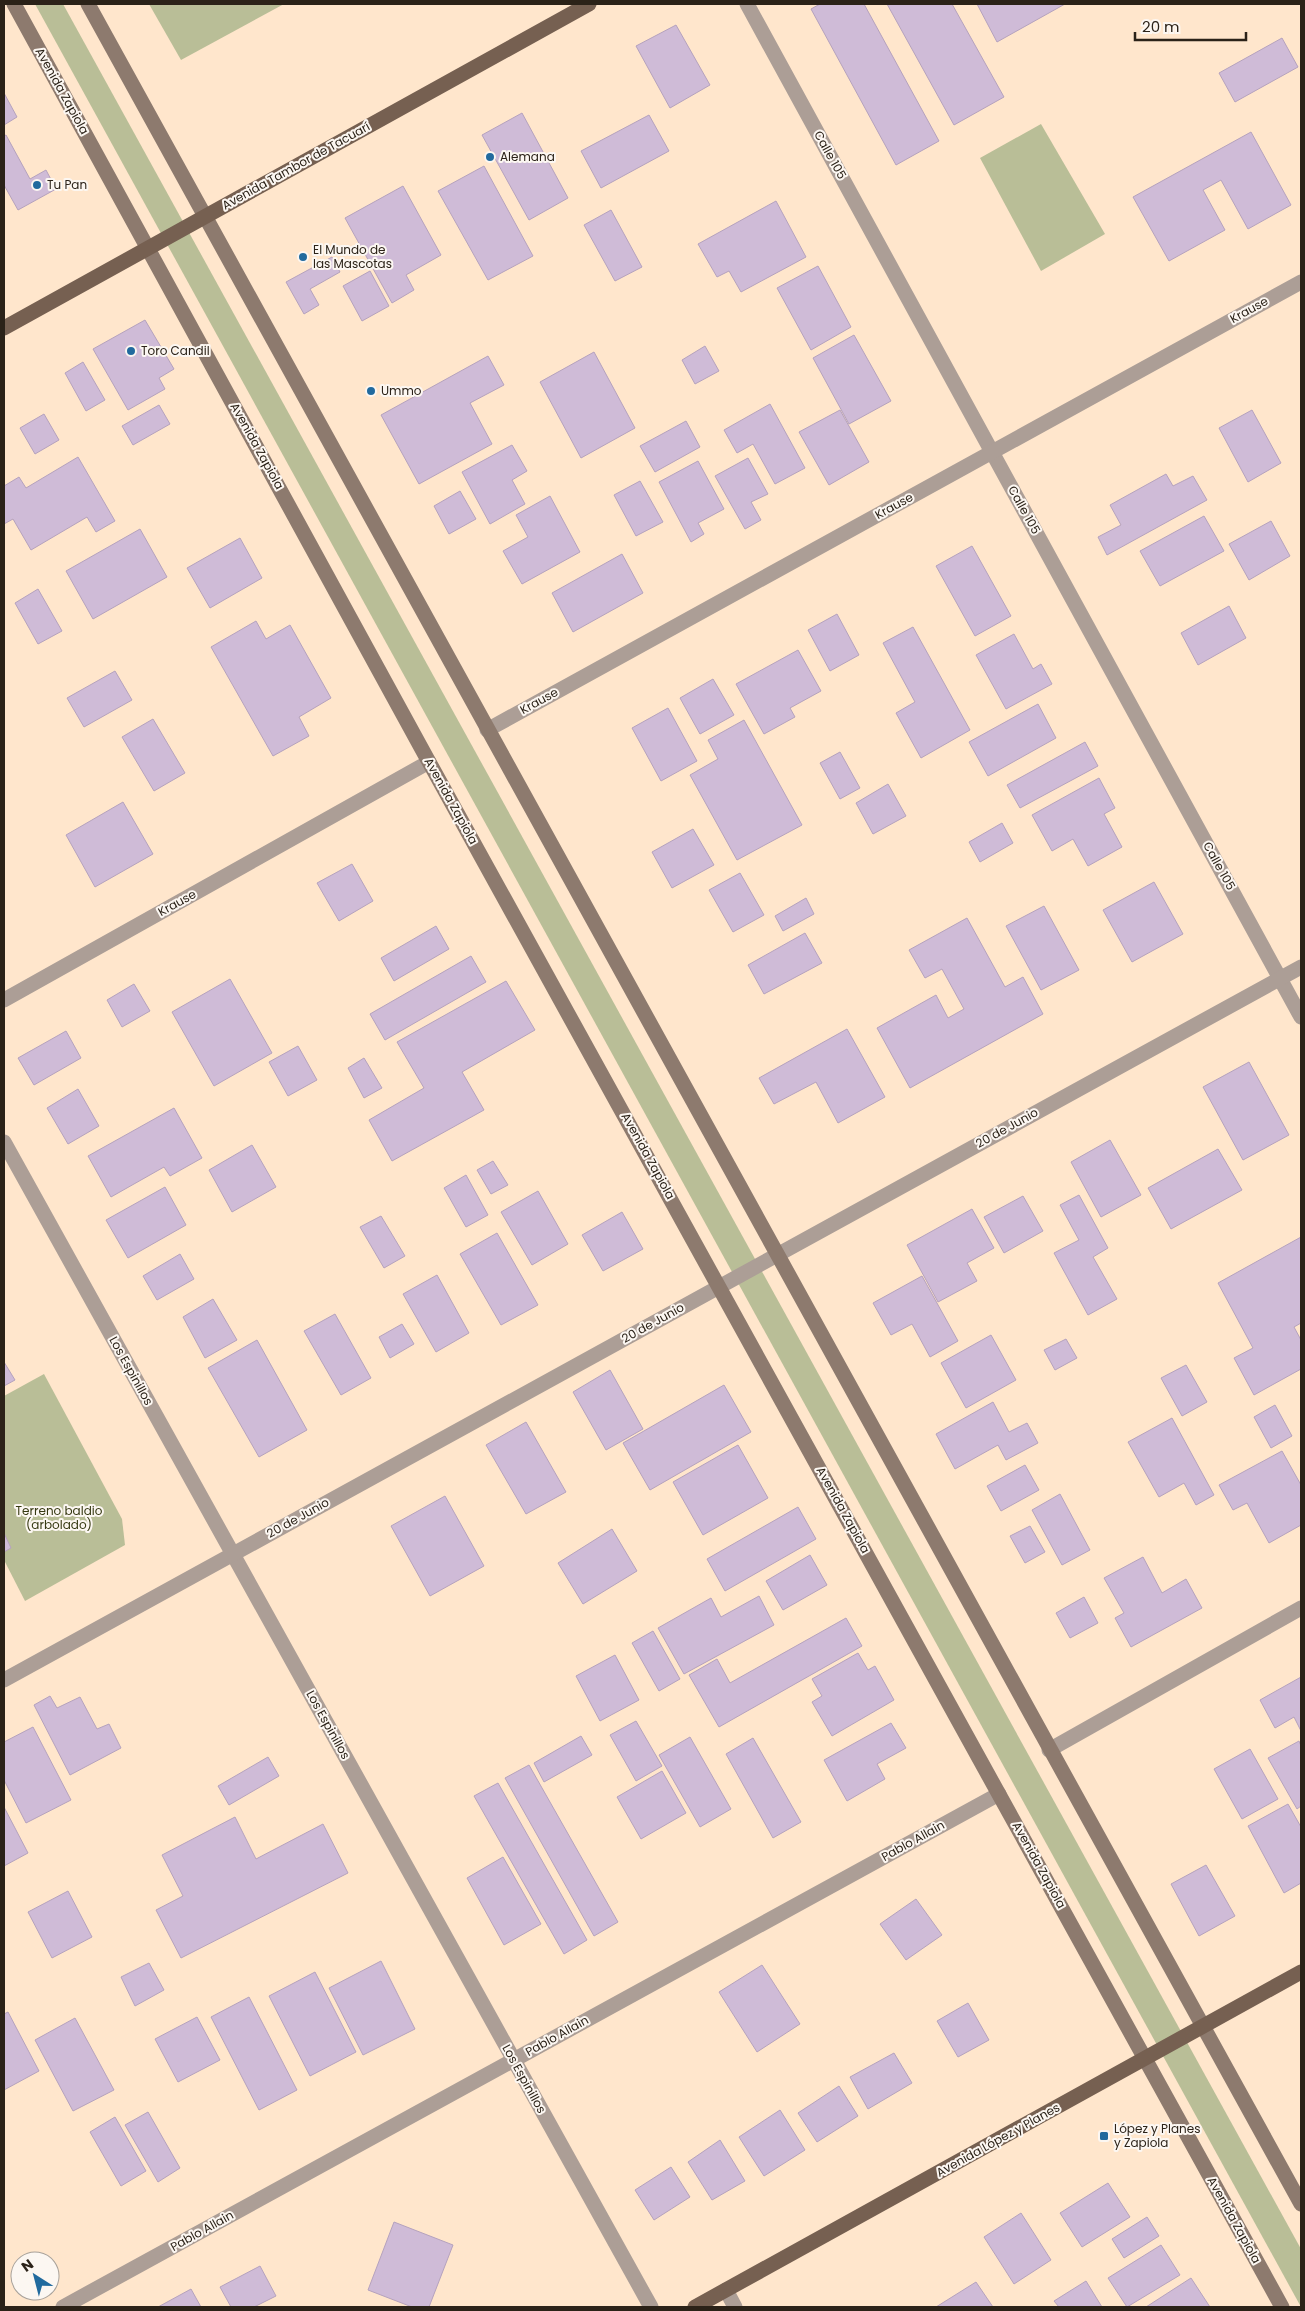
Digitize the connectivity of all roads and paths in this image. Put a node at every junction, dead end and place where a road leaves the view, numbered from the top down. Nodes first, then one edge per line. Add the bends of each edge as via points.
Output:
1 (14, 4) edge
2 (88, 4) edge
3 (588, 4) edge
4 (747, 4) edge
5 (205, 217) junction
6 (149, 248) junction
7 (1301, 282) edge
8 (4, 328) edge
9 (992, 452) junction
10 (487, 730) junction
11 (429, 762) junction
12 (1301, 967) edge
13 (1280, 979) junction
14 (4, 1000) edge
15 (1301, 1017) edge
16 (4, 1142) edge
17 (778, 1254) junction
18 (720, 1286) junction
19 (233, 1554) junction
20 (1301, 1608) edge
21 (4, 1680) edge
22 (1049, 1750) junction
23 (999, 1794) junction
24 (1301, 1972) edge
25 (1203, 2026) junction
26 (1145, 2058) junction
27 (514, 2060) junction
28 (1301, 2204) edge
29 (726, 2290) junction
30 (63, 2307) edge
31 (652, 2307) edge
32 (696, 2307) edge
33 (735, 2307) edge
34 (1282, 2307) edge

1 - 6 main road, Avenida Zapiola
2 - 5 main road
3 - 5 main road, Avenida Tambor de Tacuarí
4 - 9 street, Calle 105
5 - 6 main road, Avenida Tambor de Tacuarí
5 - 10 main road
6 - 8 main road, Avenida Tambor de Tacuarí
6 - 11 main road, Avenida Zapiola
7 - 9 street, Krause
9 - 10 street, Krause
9 - 13 street, Calle 105
10 - 17 main road
11 - 14 street, Krause
11 - 18 main road, Avenida Zapiola
12 - 13 street, 20 de Junio
13 - 15 street, Calle 105
13 - 17 street, 20 de Junio
16 - 19 street, Los Espinillos
17 - 18 street, 20 de Junio
17 - 22 main road
18 - 19 street, 20 de Junio
18 - 23 main road, Avenida Zapiola
19 - 21 street, 20 de Junio
19 - 27 street, Los Espinillos
20 - 22 street
22 - 25 main road
23 - 26 main road, Avenida Zapiola
23 - 27 street, Pablo Allain
24 - 25 main road, Avenida López y Planes
25 - 26 main road, Avenida López y Planes
25 - 28 main road
26 - 29 main road, Avenida López y Planes
26 - 34 main road, Avenida Zapiola
27 - 30 street, Pablo Allain
27 - 31 street, Los Espinillos
29 - 32 main road, Avenida López y Planes
29 - 33 street

